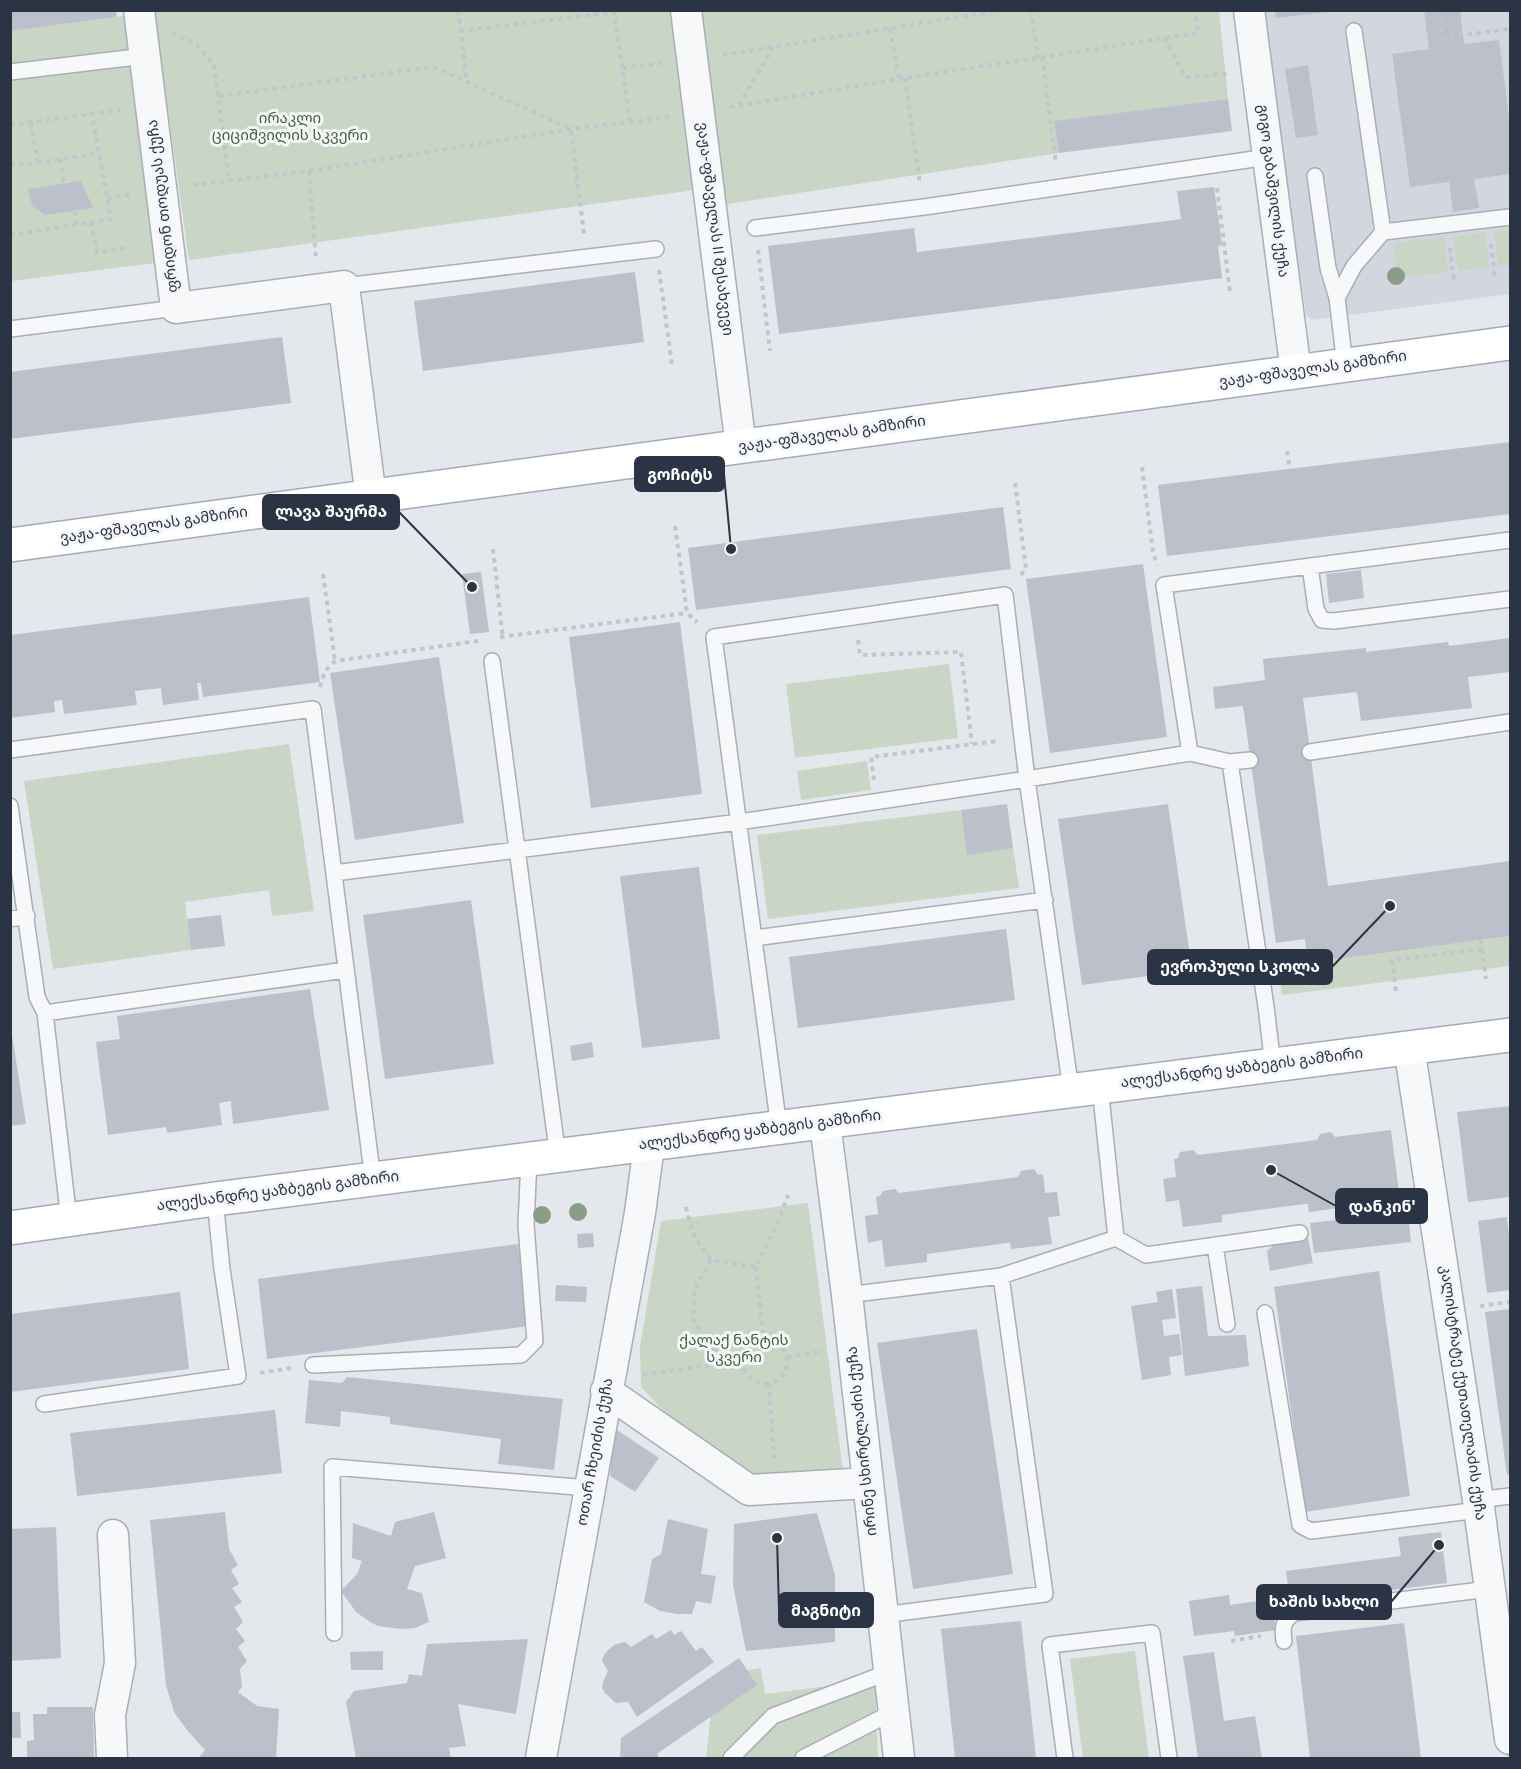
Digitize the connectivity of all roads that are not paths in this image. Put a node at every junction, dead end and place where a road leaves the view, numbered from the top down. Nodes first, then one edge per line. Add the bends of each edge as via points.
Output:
1 (686, 10) edge
2 (1249, 10) edge
3 (1354, 31) dead end
4 (142, 32) edge
5 (10, 72) edge
6 (1268, 157) junction
7 (1315, 176) dead end
8 (1510, 217) edge
9 (756, 228) road end
10 (1383, 232) junction
11 (656, 249) road end
12 (344, 286) junction
13 (1337, 298) junction
14 (176, 308) junction
15 (10, 329) edge
16 (1510, 344) edge
17 (1346, 365) junction
18 (1296, 372) junction
19 (741, 447) junction
20 (370, 498) junction
21 (1510, 540) edge
22 (10, 545) edge
23 (1310, 566) junction
24 (1510, 599) edge
25 (492, 661) road end
26 (1510, 722) edge
27 (10, 750) edge
28 (1310, 752) dead end
29 (1190, 753) junction
30 (1250, 760) dead end
31 (1230, 762) junction
32 (1027, 779) junction
33 (10, 806) edge
34 (739, 822) junction
35 (517, 849) junction
36 (334, 873) junction
37 (1045, 900) junction
38 (27, 916) junction
39 (10, 919) edge
40 (754, 938) junction
41 (345, 970) junction
42 (45, 1012) junction
43 (1510, 1035) edge
44 (1409, 1047) junction
45 (1273, 1065) junction
46 (1086, 1089) junction
47 (825, 1123) junction
48 (779, 1128) junction
49 (649, 1145) junction
50 (543, 1158) junction
51 (373, 1180) junction
52 (215, 1199) junction
53 (69, 1220) junction
54 (10, 1228) edge
55 (1299, 1233) dead end
56 (1116, 1238) junction
57 (1215, 1245) junction
58 (1000, 1276) junction
59 (847, 1295) junction
60 (1265, 1313) dead end
61 (1227, 1324) dead end
62 (313, 1365) road end
63 (606, 1391) junction
64 (44, 1404) dead end
65 (868, 1483) junction
66 (589, 1488) junction
67 (1510, 1496) edge
68 (1478, 1505) junction
69 (113, 1535) dead end
70 (1489, 1589) junction
71 (883, 1616) junction
72 (334, 1633) dead end
73 (1284, 1641) dead end
74 (889, 1672) junction
75 (893, 1712) junction
76 (1510, 1739) edge
77 (112, 1758) edge
78 (541, 1758) edge
79 (731, 1758) edge
80 (803, 1758) edge
81 (899, 1758) edge
82 (1065, 1758) edge
83 (1169, 1758) edge

1 - 19 street, ვაჟა-ფშაველას II შესახვევი
2 - 6 street, გიგო გაბაშვილის ქუჩა
3 - 10 lane
4 - 5 lane
4 - 14 street, ფრიდონ თოდუას ქუჩა
6 - 9 lane
6 - 18 street, გიგო გაბაშვილის ქუჩა
7 - 13 lane via 1328,268
8 - 10 lane
10 - 13 lane via 1354,266
11 - 12 lane
12 - 14 street, ფრიდონ თოდუას ქუჩა
12 - 20 street
13 - 17 lane
14 - 15 lane
16 - 17 main road, ვაჟა-ფშაველას გამზირი
17 - 18 main road, ვაჟა-ფშაველას გამზირი
18 - 19 main road, ვაჟა-ფშაველას გამზირი
19 - 20 main road, ვაჟა-ფშაველას გამზირი
20 - 22 main road, ვაჟა-ფშაველას გამზირი
21 - 23 lane
23 - 24 lane via 1316,609 1322,620
23 - 29 lane via 1164,585
25 - 35 lane
26 - 28 lane
27 - 36 lane via 313,709
29 - 31 lane
29 - 32 lane
30 - 31 lane
31 - 45 lane
32 - 34 lane
32 - 34 lane via 1005,595 714,638
32 - 37 lane
33 - 38 lane
34 - 35 lane
34 - 40 lane
35 - 36 lane
35 - 50 lane
36 - 41 lane
37 - 40 lane
37 - 46 lane
38 - 39 lane
38 - 42 lane via 37,996
40 - 48 lane
41 - 42 lane
41 - 51 lane
42 - 53 lane
43 - 44 main road, ალექსანდრე ყაზბეგის გამზირი
44 - 45 main road, ალექსანდრე ყაზბეგის გამზირი
44 - 68 street, კალისტრატე ქუთათელაძის ქუჩა
45 - 46 main road, ალექსანდრე ყაზბეგის გამზირი
46 - 47 main road, ალექსანდრე ყაზბეგის გამზირი
46 - 56 lane
47 - 48 main road, ალექსანდრე ყაზბეგის გამზირი
47 - 59 street, ირინე სხირტლაძის ქუჩა
48 - 49 main road, ალექსანდრე ყაზბეგის გამზირი
49 - 50 main road, ალექსანდრე ყაზბეგის გამზირი
49 - 63 street, ოთარ ჩხეიძის ქუჩა
50 - 51 main road, ალექსანდრე ყაზბეგის გამზირი
50 - 62 lane via 526,1226 535,1341 521,1355
51 - 52 main road, ალექსანდრე ყაზბეგის გამზირი
52 - 53 main road, ალექსანდრე ყაზბეგის გამზირი
52 - 64 lane via 238,1376
53 - 54 main road, ალექსანდრე ყაზბეგის გამზირი
55 - 57 lane
56 - 57 lane via 1146,1255
56 - 58 lane
57 - 61 lane
58 - 59 lane
58 - 71 lane via 1045,1594
59 - 65 street, ირინე სხირტლაძის ქუჩა
60 - 68 lane via 1299,1525 1311,1531
63 - 65 street via 749,1490
63 - 66 street, ოთარ ჩხეიძის ქუჩა
65 - 71 street, ირინე სხირტლაძის ქუჩა
66 - 72 lane via 332,1467
66 - 78 street, ოთარ ჩხეიძის ქუჩა
67 - 68 lane
68 - 70 street, კალისტრატე ქუთათელაძის ქუჩა
69 - 77 street via 120,1664 110,1715
70 - 73 lane via 1294,1613 1282,1628
70 - 76 street, კალისტრატე ქუთათელაძის ქუჩა
71 - 74 street, ირინე სხირტლაძის ქუჩა
74 - 75 street, ირინე სხირტლაძის ქუჩა
74 - 79 lane via 773,1716
75 - 80 lane
75 - 81 street, ირინე სხირტლაძის ქუჩა
82 - 83 lane via 1050,1645 1152,1633

